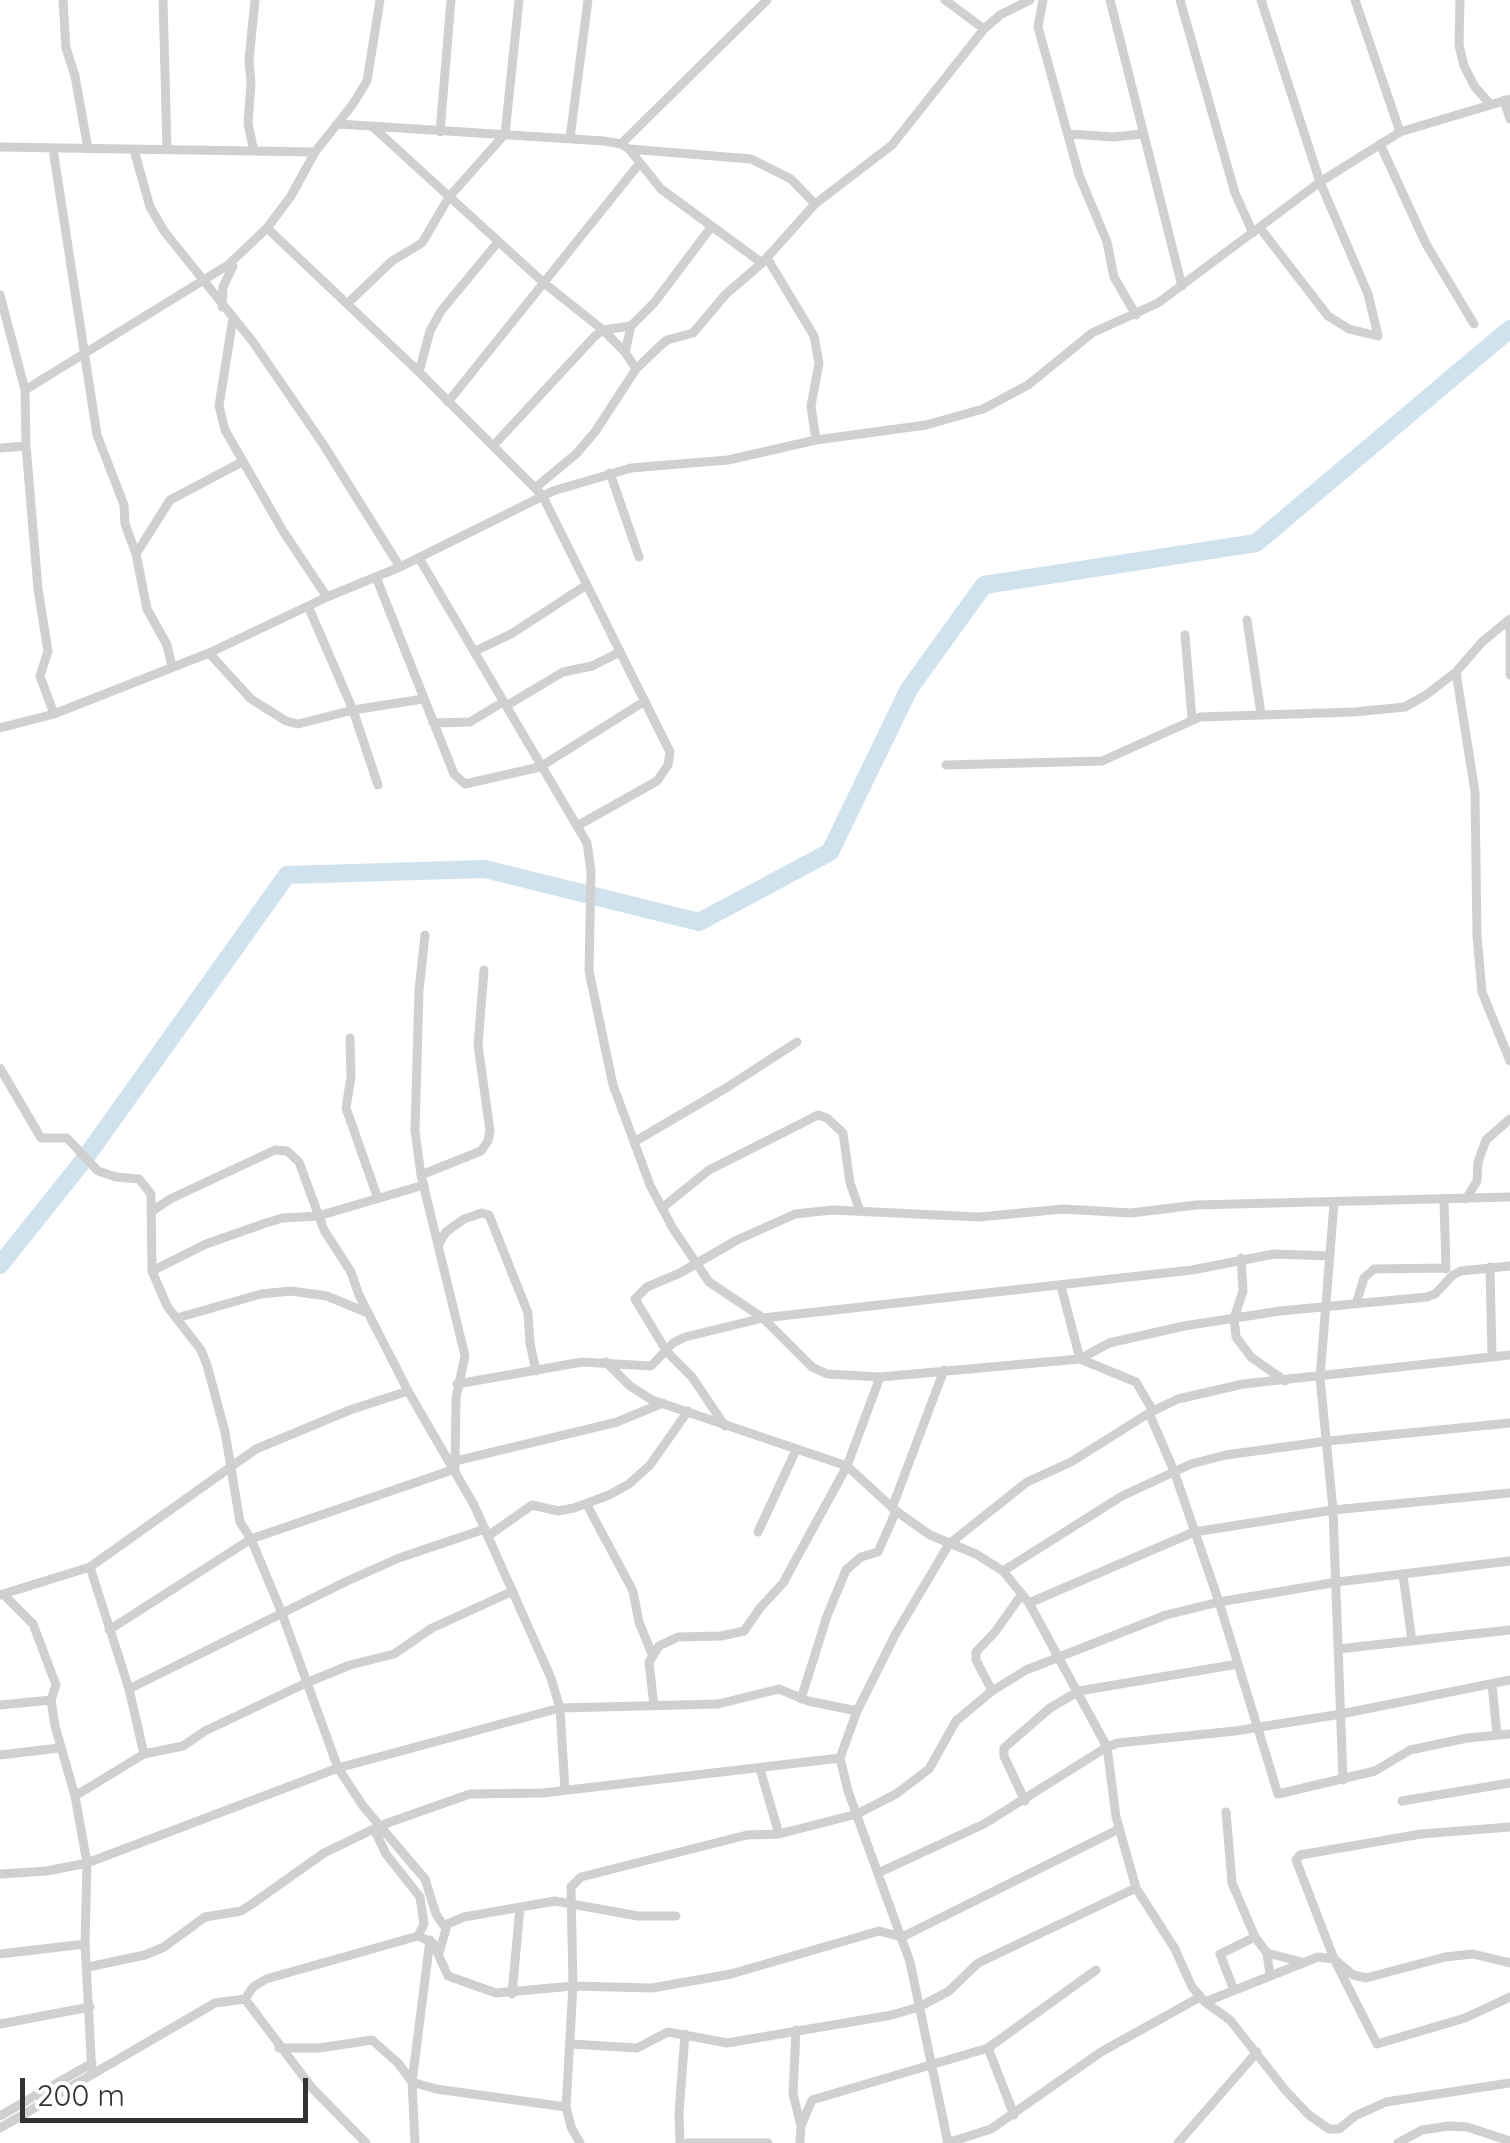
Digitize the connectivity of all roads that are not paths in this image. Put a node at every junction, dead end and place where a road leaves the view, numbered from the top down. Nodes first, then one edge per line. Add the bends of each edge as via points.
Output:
1 (63, 0) edge
2 (163, 0) edge
3 (255, 0) edge
4 (380, 0) edge
5 (451, 0) edge
6 (519, 0) edge
7 (588, 0) edge
8 (767, 0) edge
9 (945, 0) edge
10 (997, 0) edge
11 (1030, 0) edge
12 (1043, 0) edge
13 (1110, 0) edge
14 (1180, 0) edge
15 (1261, 0) edge
16 (1355, 0) edge
17 (1460, 0) edge
18 (1000, 14) junction
19 (984, 29) junction
20 (1507, 100) edge
21 (1490, 104) junction
22 (1510, 119) edge
23 (338, 124) junction
24 (373, 127) junction
25 (440, 132) junction
26 (1400, 132) junction
27 (505, 134) junction
28 (1070, 134) junction
29 (1142, 134) junction
30 (570, 138) junction
31 (1380, 144) junction
32 (625, 146) junction
33 (0, 147) edge
34 (53, 148) junction
35 (167, 149) junction
36 (88, 150) junction
37 (134, 150) junction
38 (254, 151) junction
39 (316, 152) junction
40 (640, 164) junction
41 (1320, 182) junction
42 (449, 197) junction
43 (816, 204) junction
44 (712, 226) junction
45 (267, 228) junction
46 (1257, 231) junction
47 (498, 242) junction
48 (241, 256) junction
49 (764, 261) junction
50 (201, 280) junction
51 (544, 284) junction
52 (1182, 286) junction
53 (0, 295) edge
54 (348, 303) junction
55 (222, 307) junction
56 (1, 308) edge
57 (1136, 315) junction
58 (233, 318) junction
59 (1474, 324) dead end
60 (631, 326) junction
61 (603, 330) junction
62 (624, 352) junction
63 (84, 355) junction
64 (636, 370) junction
65 (419, 372) junction
66 (25, 390) junction
67 (448, 402) junction
68 (816, 440) junction
69 (26, 446) junction
70 (493, 446) junction
71 (0, 448) edge
72 (242, 462) junction
73 (610, 473) junction
74 (538, 491) junction
75 (136, 554) junction
76 (638, 557) dead end
77 (419, 558) junction
78 (400, 567) junction
79 (376, 577) junction
80 (585, 586) junction
81 (327, 597) junction
82 (308, 606) junction
83 (1247, 620) dead end
84 (1185, 635) dead end
85 (475, 651) junction
86 (618, 653) junction
87 (209, 654) junction
88 (172, 666) junction
89 (1456, 672) junction
90 (1510, 675) edge
91 (423, 698) junction
92 (645, 702) junction
93 (504, 704) junction
94 (353, 710) junction
95 (54, 714) junction
96 (1261, 714) junction
97 (1192, 718) junction
98 (433, 723) junction
99 (0, 728) edge
100 (946, 765) dead end
101 (540, 766) junction
102 (378, 785) dead end
103 (577, 826) junction
104 (425, 935) dead end
105 (484, 970) dead end
106 (350, 1038) dead end
107 (797, 1042) dead end
108 (1510, 1061) edge
109 (1, 1072) edge
110 (1510, 1119) edge
111 (634, 1142) junction
112 (422, 1180) junction
113 (1477, 1181) junction
114 (151, 1194) junction
115 (377, 1196) junction
116 (1510, 1197) edge
117 (1489, 1198) junction
118 (1466, 1199) junction
119 (170, 1200) junction
120 (1444, 1200) junction
121 (1334, 1203) junction
122 (662, 1208) junction
123 (860, 1210) junction
124 (152, 1212) junction
125 (318, 1216) junction
126 (438, 1245) junction
127 (1330, 1256) junction
128 (1241, 1258) junction
129 (696, 1264) junction
130 (1510, 1266) edge
131 (1446, 1268) junction
132 (1490, 1268) junction
133 (152, 1271) junction
134 (1446, 1282) junction
135 (1061, 1286) junction
136 (1356, 1304) junction
137 (1325, 1309) junction
138 (368, 1313) junction
139 (177, 1318) junction
140 (763, 1318) junction
141 (1234, 1318) junction
142 (667, 1352) junction
143 (1510, 1355) edge
144 (1492, 1356) junction
145 (1080, 1359) junction
146 (606, 1362) junction
147 (944, 1370) junction
148 (536, 1371) junction
149 (880, 1377) junction
150 (1320, 1378) junction
151 (1285, 1381) junction
152 (457, 1384) junction
153 (408, 1391) junction
154 (663, 1403) junction
155 (688, 1410) junction
156 (1151, 1412) junction
157 (1510, 1423) edge
158 (725, 1426) junction
159 (1328, 1441) junction
160 (796, 1450) junction
161 (455, 1465) junction
162 (846, 1466) junction
163 (230, 1467) junction
164 (1174, 1471) junction
165 (1510, 1493) edge
166 (587, 1505) junction
167 (894, 1510) junction
168 (1333, 1510) junction
169 (487, 1532) junction
170 (758, 1532) dead end
171 (1194, 1532) junction
172 (252, 1539) junction
173 (949, 1544) junction
174 (1510, 1562) edge
175 (90, 1568) junction
176 (1003, 1571) junction
177 (1403, 1575) junction
178 (1337, 1582) junction
179 (513, 1591) junction
180 (2, 1595) edge
181 (1026, 1598) junction
182 (1218, 1602) junction
183 (282, 1611) junction
184 (110, 1630) junction
185 (1510, 1630) edge
186 (1412, 1641) junction
187 (1338, 1648) junction
188 (652, 1654) junction
189 (1059, 1657) junction
190 (1238, 1664) junction
191 (1510, 1680) edge
192 (306, 1682) junction
193 (1492, 1684) junction
194 (130, 1690) junction
195 (992, 1691) junction
196 (1078, 1692) junction
197 (801, 1699) junction
198 (52, 1700) junction
199 (0, 1705) edge
200 (654, 1706) junction
201 (560, 1708) junction
202 (857, 1712) junction
203 (1342, 1714) junction
204 (1257, 1728) junction
205 (1510, 1734) edge
206 (1497, 1735) junction
207 (1107, 1747) junction
208 (59, 1748) junction
209 (0, 1754) edge
210 (144, 1754) junction
211 (840, 1758) junction
212 (338, 1768) junction
213 (760, 1769) junction
214 (1343, 1780) junction
215 (1510, 1783) edge
216 (565, 1790) junction
217 (75, 1796) junction
218 (1025, 1801) junction
219 (1402, 1801) dead end
220 (1226, 1812) dead end
221 (857, 1814) junction
222 (378, 1827) junction
223 (1510, 1828) edge
224 (1119, 1829) junction
225 (779, 1834) junction
226 (88, 1863) junction
227 (878, 1873) junction
228 (0, 1874) edge
229 (1136, 1888) junction
230 (570, 1903) junction
231 (520, 1907) junction
232 (676, 1916) dead end
233 (445, 1926) junction
234 (418, 1936) junction
235 (902, 1937) junction
236 (1255, 1937) junction
237 (430, 1940) junction
238 (86, 1944) junction
239 (439, 1953) junction
240 (1267, 1953) junction
241 (0, 1954) edge
242 (1334, 1959) junction
243 (1302, 1962) junction
244 (1510, 1963) edge
245 (88, 1966) junction
246 (1096, 1970) dead end
247 (1270, 1975) junction
248 (574, 1986) junction
249 (1234, 1990) junction
250 (512, 1994) junction
251 (1510, 1997) edge
252 (245, 1999) junction
253 (1202, 1999) junction
254 (90, 2007) junction
255 (919, 2007) junction
256 (0, 2024) edge
257 (796, 2030) junction
258 (685, 2034) junction
259 (570, 2044) junction
260 (279, 2048) junction
261 (988, 2048) junction
262 (1257, 2052) junction
263 (931, 2067) junction
264 (92, 2069) junction
265 (412, 2082) junction
266 (1510, 2083) edge
267 (566, 2108) junction
268 (0, 2116) edge
269 (1014, 2116) junction
270 (800, 2126) junction
271 (0, 2128) edge
272 (1510, 2141) edge
273 (366, 2143) edge
274 (415, 2143) edge
275 (580, 2143) edge
276 (680, 2143) edge
277 (688, 2143) edge
278 (768, 2143) edge
279 (800, 2143) edge
280 (948, 2143) edge
281 (1178, 2143) edge
282 (1398, 2143) edge

1 - 36 street
2 - 35 street
3 - 38 street via 248,104
4 - 23 street via 367,80
5 - 25 street
6 - 27 street
7 - 30 street
8 - 32 street
9 - 19 street
10 - 18 street
11 - 18 street
12 - 28 street via 1038,28
13 - 29 street
14 - 46 street via 1234,193
15 - 41 street
16 - 26 street
17 - 21 street via 1464,66
18 - 19 street
19 - 43 street via 892,145
20 - 21 street
20 - 22 street
21 - 26 street
23 - 24 street
23 - 39 street
24 - 25 street
24 - 42 street
25 - 27 street
26 - 31 street
27 - 30 street
27 - 42 street
28 - 29 street
28 - 57 street via 1114,277
29 - 52 street
30 - 32 street
31 - 41 street
31 - 59 street via 1426,244
32 - 40 street
32 - 43 street via 751,159 791,179
33 - 34 street
34 - 36 street
34 - 63 street
35 - 37 street
35 - 38 street
36 - 37 street
37 - 50 street via 150,207
38 - 39 street
39 - 45 street
40 - 44 street
40 - 51 street
41 - 46 street
41 - 46 street via 1368,294 1378,336 1328,316
42 - 47 street
42 - 54 street via 422,243
43 - 49 street
44 - 49 street
44 - 60 street
45 - 48 street
45 - 54 street
46 - 52 street
47 - 51 street
47 - 65 street via 441,312
48 - 50 street
48 - 55 street via 223,286
49 - 64 street via 693,332 667,340
49 - 68 street via 818,349
50 - 55 street
50 - 63 street
51 - 61 street
51 - 67 street
52 - 57 street
53 - 56 street
54 - 65 street
55 - 58 street
56 - 66 street
57 - 68 street via 1092,333 1028,385 983,409 926,425
58 - 72 street via 219,406
58 - 78 street
60 - 61 street
60 - 62 street
61 - 62 street
61 - 70 street
62 - 64 street
63 - 66 street
63 - 75 street via 97,435
64 - 74 street via 594,432
65 - 67 street
66 - 69 street
67 - 70 street
68 - 73 street via 728,460
69 - 71 street
69 - 95 street via 48,651 40,676
70 - 74 street
72 - 75 street via 170,500
72 - 81 street
73 - 74 street
73 - 76 street
74 - 77 street
74 - 80 street
75 - 88 street via 147,609
77 - 78 street
77 - 85 street
78 - 79 street
79 - 81 street
79 - 91 street
80 - 85 street
80 - 86 street
81 - 82 street
82 - 87 street
82 - 94 street
83 - 96 street
84 - 97 street
85 - 93 street
86 - 92 street
86 - 93 street via 562,672
87 - 88 street
87 - 94 street via 240,690 286,721 304,724
88 - 95 street
89 - 90 street via 1510,620
89 - 96 street via 1417,702 1390,710
89 - 108 street via 1475,792 1482,992
91 - 94 street
91 - 98 street
92 - 101 street
92 - 103 street via 670,752 668,765 657,781
93 - 98 street via 470,722
93 - 101 street
94 - 102 street
95 - 99 street
96 - 97 street
97 - 100 street via 1102,761
98 - 101 street via 454,774 465,784
101 - 103 street
103 - 111 street via 591,855 589,972 613,1085
104 - 112 street via 414,1130
105 - 112 street via 478,1046 488,1141
106 - 115 street via 346,1108
107 - 111 street
109 - 114 street via 42,1138 67,1138 98,1171 140,1179
110 - 113 street via 1481,1150
111 - 122 street
112 - 115 street
112 - 126 street
113 - 117 street
113 - 118 street
114 - 119 street
114 - 124 street
115 - 125 street
116 - 117 street
117 - 118 street
118 - 120 street
119 - 124 street
119 - 125 street via 283,1149 304,1171
120 - 121 street
120 - 131 street
121 - 123 street via 978,1216
121 - 127 street
122 - 123 street via 709,1170 818,1115 843,1133
122 - 129 street
123 - 129 street via 796,1214
124 - 133 street
125 - 133 street via 282,1218 230,1235
125 - 138 street
126 - 148 street via 464,1218 489,1215 528,1314
126 - 152 street via 465,1356
127 - 128 street
127 - 137 street
128 - 135 street
128 - 141 street via 1243,1291
129 - 140 street via 722,1293
129 - 142 street via 635,1299
130 - 132 street
131 - 134 street
131 - 136 street via 1374,1269
132 - 134 street via 1461,1271
132 - 144 street
133 - 139 street
134 - 136 street via 1427,1298
135 - 140 street
135 - 145 street
136 - 137 street
137 - 141 street
137 - 150 street
138 - 139 street via 292,1291
138 - 153 street
139 - 163 street via 207,1365
140 - 142 street via 685,1337
140 - 149 street via 827,1374
141 - 145 street via 1110,1343
141 - 151 street via 1243,1350
142 - 146 street via 651,1366
142 - 158 street
143 - 144 street
144 - 150 street
145 - 147 street
145 - 156 street via 1136,1382
146 - 148 street
146 - 154 street via 630,1386
147 - 149 street
147 - 167 street
148 - 152 street
149 - 162 street
150 - 151 street
150 - 159 street
151 - 156 street via 1200,1392
152 - 161 street
153 - 161 street
153 - 163 street via 285,1435
154 - 155 street
154 - 161 street via 617,1422
155 - 158 street
155 - 166 street via 642,1473
156 - 164 street
156 - 173 street via 1027,1482
157 - 159 street
158 - 160 street
159 - 164 street via 1226,1455
159 - 168 street
160 - 162 street
160 - 170 street
161 - 169 street
161 - 172 street
162 - 167 street
162 - 188 street via 783,1584 750,1626 736,1634 670,1639
163 - 172 street via 237,1515
163 - 175 street
164 - 171 street
164 - 176 street
165 - 168 street
166 - 169 street via 532,1505
166 - 188 street via 633,1591
167 - 173 street
167 - 197 street via 881,1548 846,1570
168 - 171 street
168 - 178 street
169 - 179 street
169 - 183 street via 399,1558
171 - 181 street
171 - 182 street
172 - 183 street
172 - 184 street
173 - 176 street
173 - 202 street
174 - 177 street
175 - 180 street
175 - 184 street
176 - 181 street
177 - 178 street
177 - 186 street
178 - 182 street
178 - 187 street
179 - 192 street via 432,1628 394,1654
179 - 201 street
180 - 198 street via 33,1624 54,1675
181 - 189 street
181 - 195 street via 976,1652
182 - 189 street via 1166,1614
182 - 190 street
183 - 192 street
183 - 194 street
184 - 194 street
185 - 186 street
186 - 187 street
187 - 203 street
188 - 200 street
189 - 195 street
189 - 196 street
190 - 196 street
190 - 204 street
191 - 193 street
192 - 210 street via 183,1746
192 - 212 street
193 - 203 street
193 - 206 street
194 - 210 street
195 - 221 street via 956,1721 929,1769
196 - 207 street
196 - 218 street via 1004,1748
197 - 200 street via 779,1689 718,1704
197 - 202 street
198 - 199 street
198 - 208 street
200 - 201 street
201 - 212 street
201 - 216 street
202 - 211 street
203 - 204 street
203 - 214 street
204 - 207 street
204 - 214 street via 1278,1794
205 - 206 street
206 - 214 street via 1410,1750
207 - 218 street
207 - 224 street
208 - 209 street
208 - 217 street
210 - 217 street
211 - 213 street
211 - 221 street
212 - 222 street
212 - 226 street
213 - 216 street
213 - 225 street
215 - 219 street
216 - 222 street via 470,1794
217 - 226 street
218 - 227 street
220 - 236 street via 1232,1884
221 - 225 street
221 - 227 street
222 - 233 street via 426,1879
222 - 234 street via 386,1854 420,1898 424,1924
222 - 245 street via 304,1865 241,1911 196,1921 164,1948
223 - 242 street via 1421,1834 1300,1855 1296,1867
224 - 229 street
224 - 235 street
225 - 230 street via 747,1835 595,1872 574,1882
226 - 228 street
226 - 238 street
227 - 235 street
229 - 253 street
229 - 255 street via 978,1963 949,1991
230 - 231 street
230 - 232 street
230 - 248 street
231 - 233 street
231 - 250 street
233 - 239 street
234 - 237 street
234 - 252 street via 266,1979
235 - 248 street via 879,1932 730,1974 652,1988
235 - 255 street
236 - 240 street
236 - 249 street via 1220,1954
237 - 239 street
237 - 265 street
238 - 241 street
238 - 245 street
239 - 250 street via 448,1976
240 - 243 street
240 - 247 street
242 - 243 street
242 - 244 street via 1366,1978 1473,1954
242 - 251 street via 1377,2044 1466,2018
243 - 247 street
245 - 254 street
246 - 261 street
247 - 249 street
248 - 250 street
248 - 259 street
249 - 253 street
252 - 260 street
252 - 264 street via 216,2003
253 - 262 street
253 - 269 street via 1101,2052
254 - 256 street
254 - 264 street
255 - 257 street
255 - 263 street
257 - 258 street via 727,2043
257 - 270 street via 793,2094
258 - 259 street via 663,2033 637,2048
258 - 276 street
259 - 267 street
260 - 265 street via 372,2040
260 - 273 street
261 - 263 street
261 - 269 street
262 - 266 street via 1297,2104 1329,2130 1386,2102
262 - 281 street
263 - 270 street via 812,2100
263 - 280 street
264 - 268 street
264 - 271 street
265 - 267 street
265 - 274 street
267 - 275 street
269 - 280 street
270 - 279 street
272 - 282 street via 1448,2126
277 - 278 street

